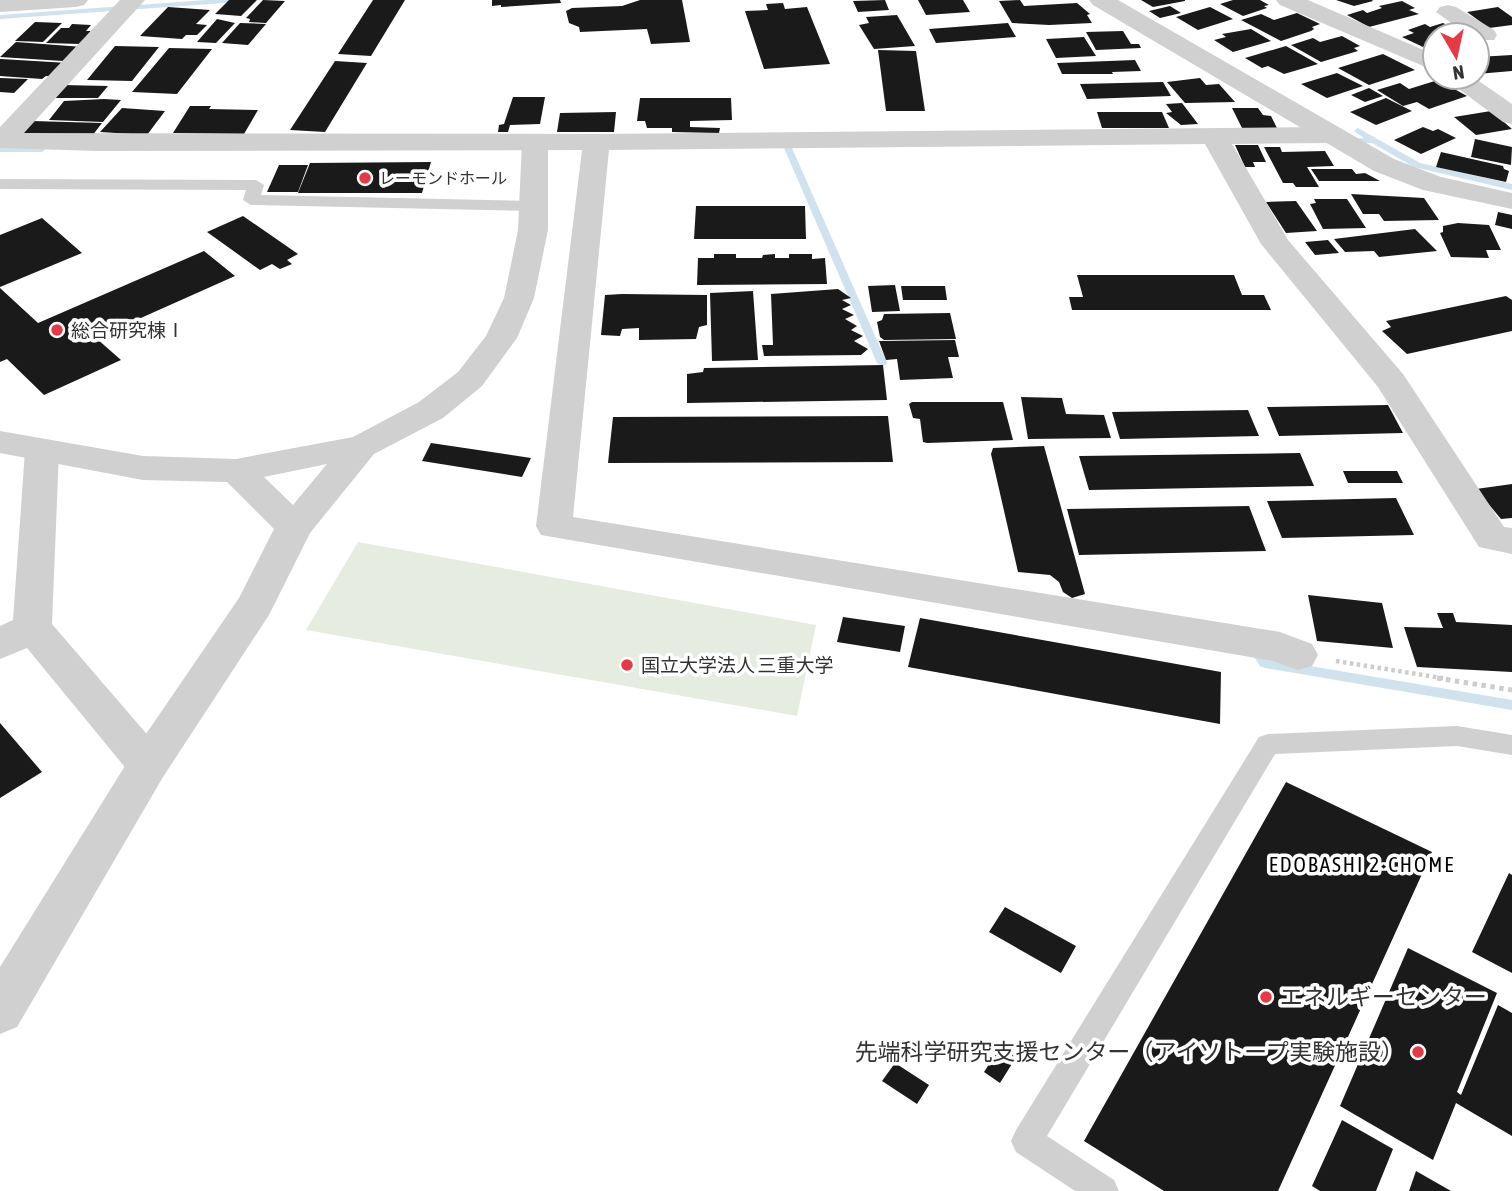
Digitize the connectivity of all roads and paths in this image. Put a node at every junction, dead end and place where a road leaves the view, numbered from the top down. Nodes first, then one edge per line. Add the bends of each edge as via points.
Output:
1 (76, 0) edge
2 (133, 0) edge
3 (1101, 0) edge
4 (1288, 0) edge
5 (0, 5) edge
6 (1448, 12) dead end
7 (1460, 21) edge
8 (1512, 33) edge
9 (1491, 36) edge
10 (1421, 54) edge
11 (1477, 91) edge
12 (1512, 116) edge
13 (1332, 135) junction
14 (1214, 136) junction
15 (2, 140) edge
16 (596, 142) junction
17 (535, 149) junction
18 (0, 184) edge
19 (1512, 201) edge
20 (534, 206) junction
21 (0, 442) edge
22 (362, 446) junction
23 (42, 450) junction
24 (236, 471) junction
25 (294, 527) junction
26 (1512, 541) edge
27 (16, 636) edge
28 (1298, 655) joint
29 (1512, 690) edge
30 (1512, 745) edge
31 (148, 765) junction
32 (0, 1011) edge
33 (1103, 1191) edge

1 - 5 street
2 - 15 street
3 - 13 street
4 - 10 street
6 - 7 street
8 - 9 street
11 - 12 street
13 - 14 street
13 - 19 street via 1407,176
14 - 16 street
14 - 26 street via 1276,244 1391,382 1492,538
15 - 17 street
16 - 17 street
16 - 28 street via 554,526 1280,647
17 - 20 street
18 - 20 lane via 256,185 251,200
20 - 22 street via 519,298 501,338 470,379 431,410
21 - 23 street
22 - 24 street
22 - 25 street
23 - 24 street via 143,468
23 - 27 street
24 - 25 street
25 - 31 street via 255,605
27 - 31 street
28 - 29 path
30 - 33 lane via 1457,736 1268,744 1027,1141
31 - 32 street

